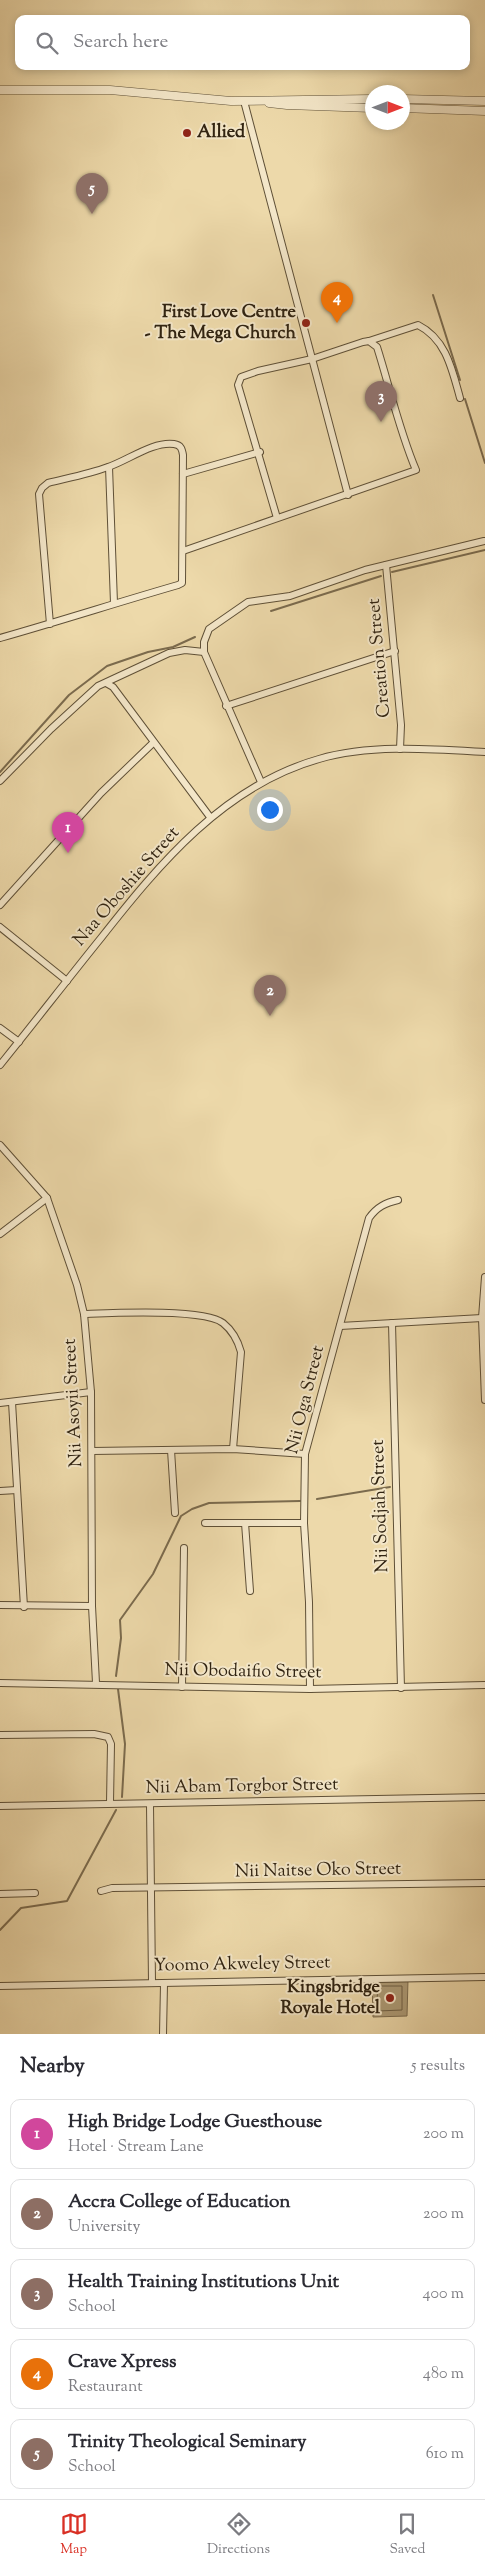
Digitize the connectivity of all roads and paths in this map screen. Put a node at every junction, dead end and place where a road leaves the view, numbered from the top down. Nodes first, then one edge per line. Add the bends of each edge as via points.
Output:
1 (0, 90) edge
2 (365, 99) edge
3 (410, 99) edge
4 (263, 100) junction
5 (244, 101) junction
6 (485, 101) edge
7 (365, 108) edge
8 (410, 108) edge
9 (485, 111) edge
10 (369, 342) junction
11 (312, 359) junction
12 (460, 398) dead end
13 (260, 452) junction
14 (109, 467) junction
15 (183, 474) junction
16 (348, 495) junction
17 (277, 518) junction
18 (484, 541) edge
19 (183, 551) junction
20 (386, 565) junction
21 (114, 603) junction
22 (50, 624) junction
23 (0, 638) edge
24 (394, 651) junction
25 (204, 652) junction
26 (106, 683) junction
27 (226, 706) junction
28 (153, 743) junction
29 (400, 749) junction
30 (485, 752) edge
31 (0, 781) edge
32 (261, 782) junction
33 (210, 817) junction
34 (0, 905) edge
35 (0, 927) edge
36 (67, 980) junction
37 (0, 1028) edge
38 (19, 1042) junction
39 (0, 1066) edge
40 (0, 1145) edge
41 (48, 1198) junction
42 (398, 1200) dead end
43 (0, 1234) edge
44 (485, 1277) edge
45 (84, 1314) junction
46 (482, 1318) junction
47 (392, 1323) junction
48 (340, 1326) junction
49 (91, 1392) junction
50 (485, 1400) edge
51 (12, 1402) junction
52 (0, 1403) edge
53 (233, 1449) junction
54 (171, 1450) junction
55 (92, 1451) junction
56 (305, 1454) junction
57 (17, 1490) junction
58 (0, 1492) edge
59 (175, 1513) dead end
60 (205, 1523) dead end
61 (245, 1523) junction
62 (304, 1523) junction
63 (184, 1548) dead end
64 (250, 1591) dead end
65 (0, 1605) edge
66 (92, 1606) junction
67 (24, 1607) junction
68 (0, 1683) edge
69 (96, 1683) junction
70 (485, 1684) edge
71 (182, 1687) junction
72 (401, 1688) junction
73 (310, 1689) junction
74 (0, 1735) edge
75 (485, 1797) edge
76 (110, 1803) junction
77 (150, 1805) junction
78 (0, 1806) edge
79 (485, 1883) edge
80 (151, 1888) junction
81 (101, 1891) dead end
82 (36, 1893) dead end
83 (0, 1894) edge
84 (485, 1977) edge
85 (152, 1983) junction
86 (164, 1984) junction
87 (0, 1986) edge
88 (163, 2034) edge

1 - 5 street via 110,90
2 - 4 street
3 - 6 street
4 - 5 street
4 - 7 street via 286,106
5 - 11 street
8 - 9 street
10 - 11 street
10 - 12 street via 418,325 430,331 444,348
10 - 16 street via 378,347 401,434 416,470
11 - 13 street via 241,377 238,385
11 - 16 street
13 - 15 street
13 - 17 street
14 - 15 street via 142,451 176,444 183,455
14 - 21 street
14 - 22 street via 48,484 39,494
15 - 19 street
16 - 17 street
17 - 19 street
18 - 20 street
19 - 21 street via 182,583
20 - 24 street, Creation Street
20 - 25 street via 290,596 248,602 209,629
21 - 22 street
22 - 23 street
24 - 27 street
24 - 29 street, Creation Street
25 - 26 street via 185,650 169,653
25 - 27 street
26 - 28 street via 113,687
26 - 31 street via 98,686 51,729
27 - 32 street
28 - 33 street
28 - 34 street via 101,793
29 - 30 street, Naa Oboshie Street
29 - 32 street, Naa Oboshie Street via 320,759
32 - 33 street, Naa Oboshie Street
33 - 36 street, Naa Oboshie Street via 157,870
35 - 36 street
36 - 38 street, Naa Oboshie Street
37 - 38 street
38 - 39 street, Naa Oboshie Street
40 - 41 street, Nii Asoyii Street
41 - 43 street
41 - 45 street, Nii Asoyii Street
42 - 48 street, Nii Oga Street via 383,1204 369,1218
44 - 46 street
45 - 49 street, Nii Asoyii Street
45 - 53 street via 204,1316 222,1322 236,1337 241,1352
46 - 47 street
46 - 50 street
47 - 48 street
47 - 72 street, Nii Sodjah Street
48 - 56 street, Nii Oga Street
49 - 51 street
49 - 55 street, Nii Asoyii Street
51 - 52 street
51 - 57 street
53 - 54 street
53 - 56 street
54 - 55 street
54 - 59 street
55 - 66 street, Nii Asoyii Street
56 - 62 street, Nii Oga Street
57 - 58 street
57 - 67 street
60 - 61 street
61 - 62 street
61 - 64 street
62 - 73 street, Nii Oga Street
63 - 71 street
65 - 67 street
66 - 67 street
66 - 69 street, Nii Asoyii Street
68 - 69 street, Nii Obodaifio Street
69 - 71 street, Nii Obodaifio Street
70 - 72 street, Nii Obodaifio Street
71 - 73 street, Nii Obodaifio Street
72 - 73 street, Nii Obodaifio Street
74 - 76 street via 94,1734 108,1737 111,1744
75 - 77 street, Nii Abam Torgbor Street
76 - 77 street, Nii Abam Torgbor Street
76 - 78 street, Nii Abam Torgbor Street
77 - 80 street
79 - 80 street, Nii Naitse Oko Street
80 - 81 street, Nii Naitse Oko Street
80 - 85 street
82 - 83 street
84 - 86 street, Yoomo Akweley Street via 322,1978
85 - 86 street, Yoomo Akweley Street
85 - 87 street, Yoomo Akweley Street
86 - 88 street

